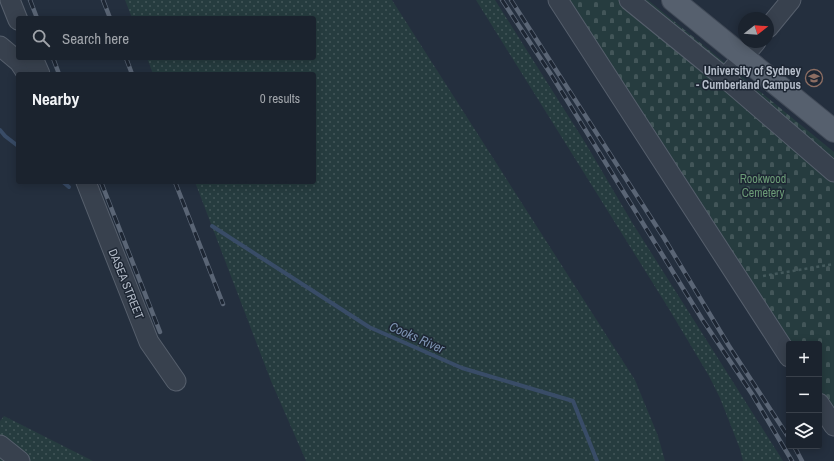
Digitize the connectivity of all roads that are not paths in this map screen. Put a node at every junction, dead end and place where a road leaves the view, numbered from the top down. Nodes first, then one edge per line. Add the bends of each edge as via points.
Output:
1 (10, 0) edge
2 (558, 0) edge
3 (629, 0) edge
4 (674, 0) edge
5 (791, 0) edge
6 (16, 16) edge
7 (774, 21) edge
8 (0, 46) edge
9 (750, 50) edge
10 (16, 59) edge
11 (17, 60) edge
12 (34, 60) edge
13 (26, 72) edge
14 (39, 72) edge
15 (725, 78) junction
16 (834, 131) edge
17 (834, 172) edge
18 (87, 184) edge
19 (786, 352) edge
20 (176, 381) dead end
21 (822, 408) edge
22 (834, 426) edge
23 (0, 445) edge
24 (20, 461) edge

1 - 6 lane
2 - 19 lane
3 - 15 lane
4 - 9 main road
5 - 7 lane
8 - 10 lane
9 - 15 lane
9 - 16 main road
11 - 13 lane
12 - 14 lane
15 - 17 lane
18 - 20 lane, DASEA STREET via 149,342
21 - 22 lane
23 - 24 lane

